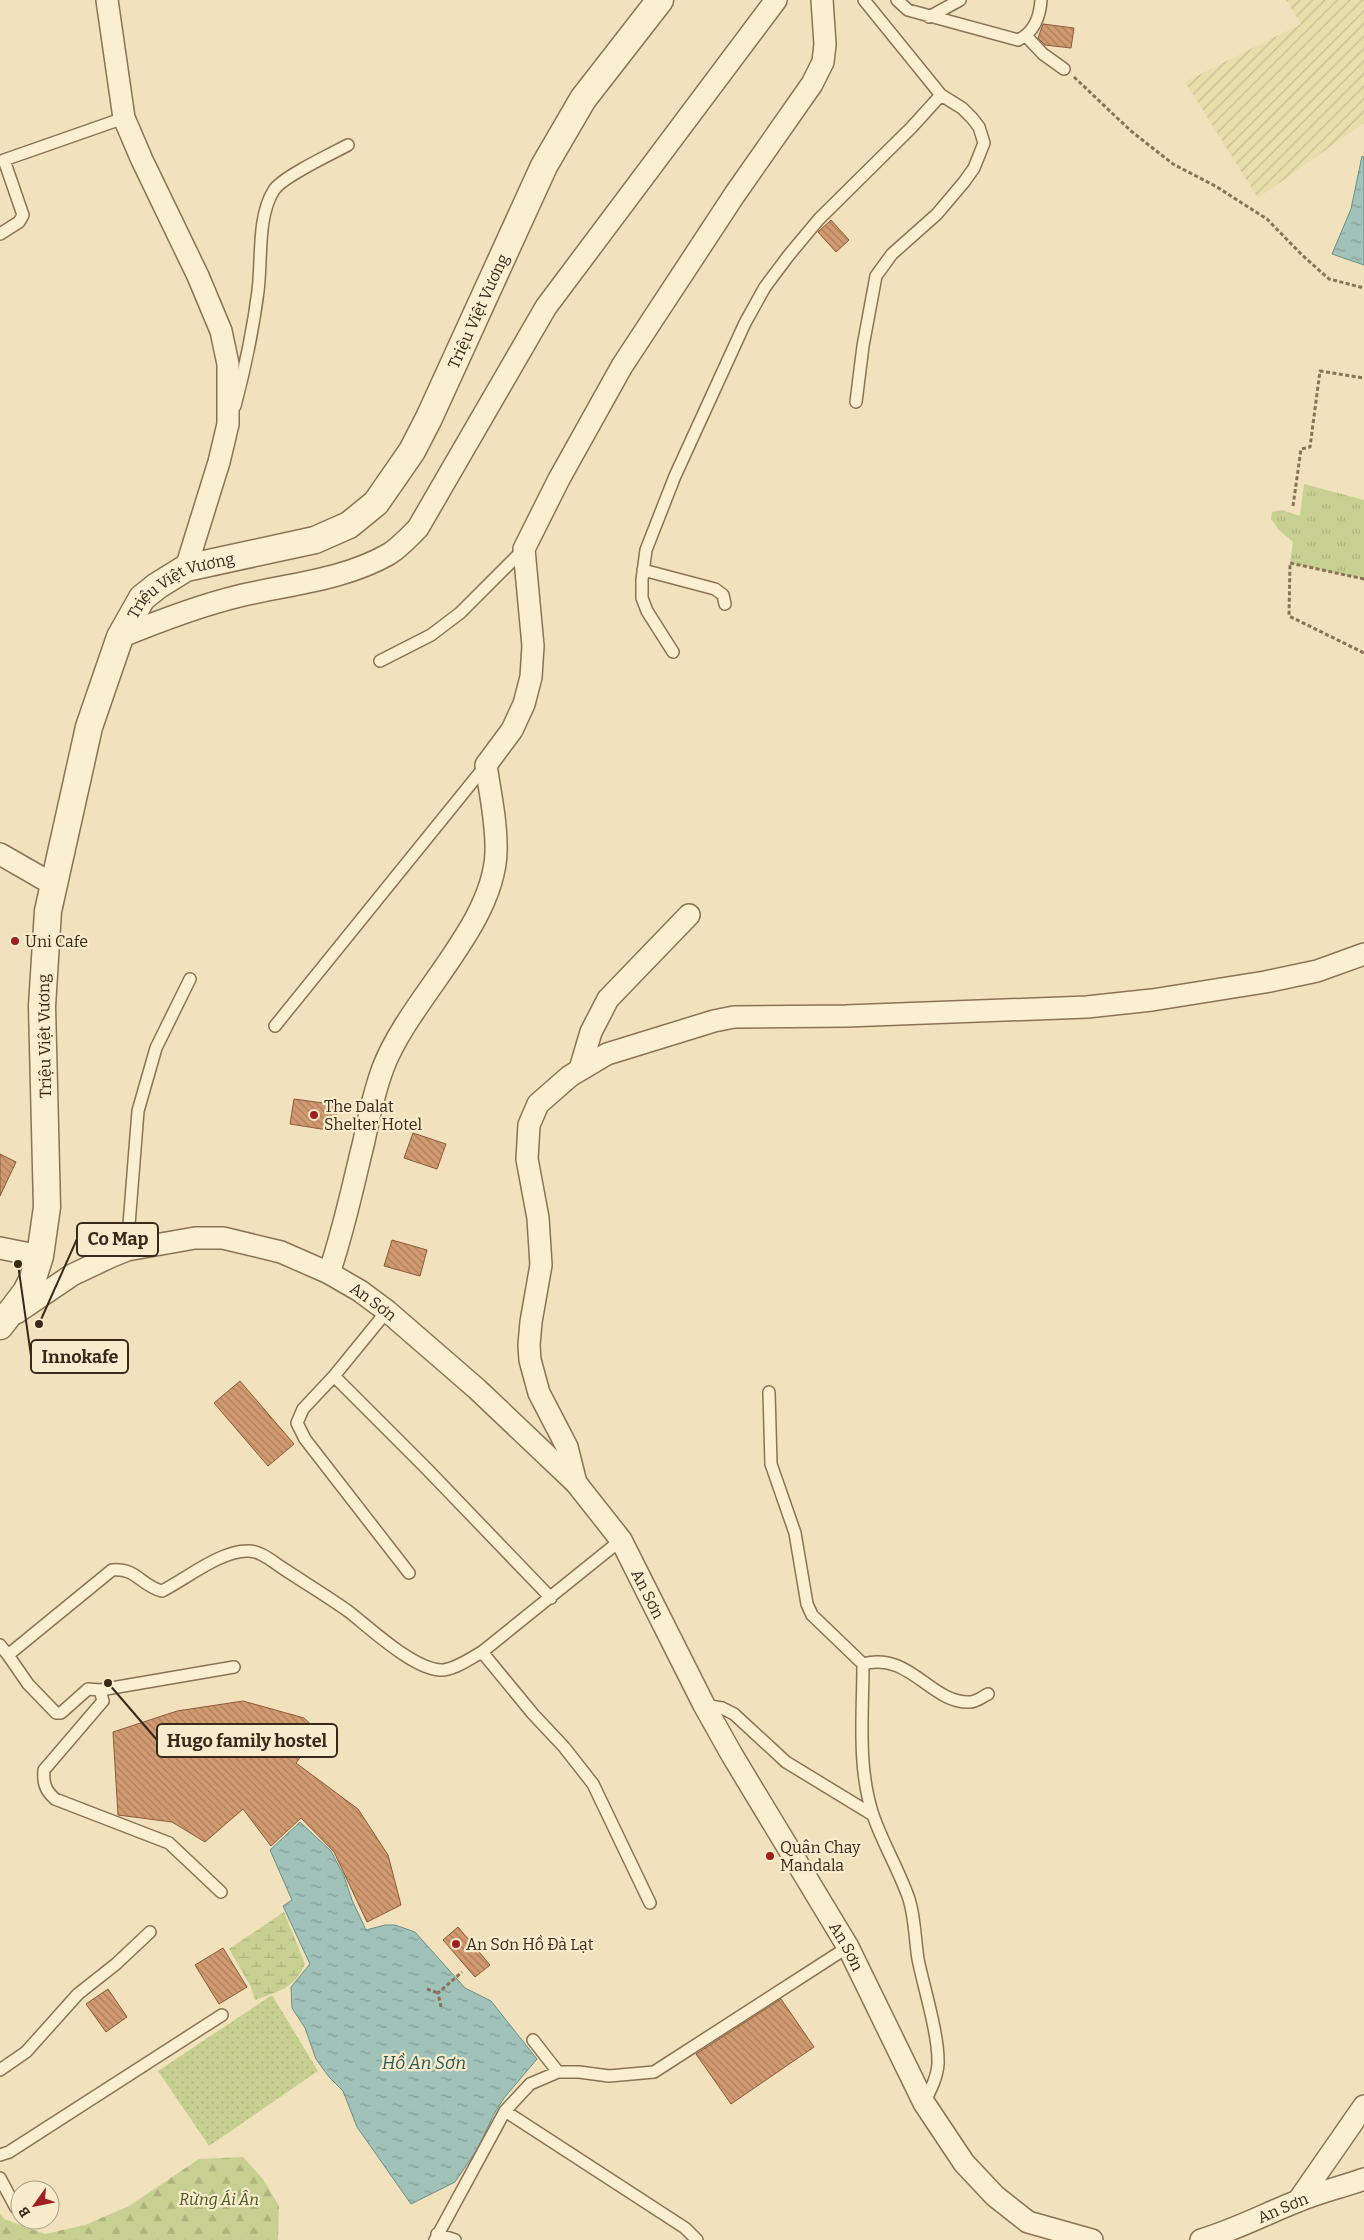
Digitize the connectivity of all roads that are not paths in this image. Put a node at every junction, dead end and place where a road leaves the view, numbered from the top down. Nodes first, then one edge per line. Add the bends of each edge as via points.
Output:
1 (107, 0) edge
2 (660, 0) edge
3 (776, 0) edge
4 (822, 0) edge
5 (864, 0) edge
6 (897, 0) edge
7 (960, 0) edge
8 (1041, 0) edge
9 (930, 17) junction
10 (1026, 36) junction
11 (1064, 68) road end
12 (941, 95) junction
13 (124, 118) junction
14 (348, 145) dead end
15 (2, 157) edge
16 (0, 234) edge
17 (856, 402) dead end
18 (228, 424) junction
19 (524, 549) junction
20 (186, 568) junction
21 (643, 570) junction
22 (725, 604) dead end
23 (120, 637) junction
24 (673, 652) dead end
25 (380, 661) dead end
26 (486, 765) junction
27 (0, 854) edge
28 (54, 885) junction
29 (690, 915) dead end
30 (1364, 954) edge
31 (190, 979) dead end
32 (275, 1026) dead end
33 (580, 1069) junction
34 (0, 1248) edge
35 (127, 1250) junction
36 (40, 1256) junction
37 (329, 1273) junction
38 (387, 1311) junction
39 (4, 1322) edge
40 (334, 1376) junction
41 (769, 1392) dead end
42 (576, 1482) junction
43 (621, 1540) junction
44 (410, 1573) dead end
45 (551, 1598) junction
46 (0, 1645) edge
47 (482, 1652) junction
48 (8, 1655) junction
49 (864, 1664) junction
50 (234, 1667) dead end
51 (100, 1690) junction
52 (988, 1694) dead end
53 (704, 1705) junction
54 (873, 1815) junction
55 (221, 1892) dead end
56 (650, 1903) dead end
57 (150, 1932) dead end
58 (848, 1947) junction
59 (222, 2015) dead end
60 (533, 2040) dead end
61 (0, 2070) edge
62 (558, 2072) junction
63 (924, 2103) junction
64 (1364, 2106) edge
65 (505, 2111) junction
66 (0, 2155) edge
67 (0, 2178) edge
68 (1364, 2179) edge
69 (10, 2197) edge
70 (1298, 2201) junction
71 (436, 2237) edge
72 (455, 2240) edge
73 (697, 2240) edge
74 (1092, 2240) edge
75 (1201, 2240) edge

1 - 13 street
2 - 20 street, Triệu Việt Vương via 583,99 558,140 422,432 376,503 349,525 315,540
3 - 23 street via 546,307 418,528 406,540 390,553 351,572 238,596 168,617
4 - 19 street via 823,62 812,84 713,226 622,366
5 - 12 lane
6 - 9 lane via 908,10
7 - 9 lane
8 - 10 lane via 1040,13
9 - 10 lane via 1018,40
10 - 11 lane via 1043,54
12 - 17 lane via 972,118 984,143 974,168 964,182 937,214 892,254 876,276
12 - 21 lane via 819,219 766,287 744,323 675,476 646,550
13 - 15 lane
13 - 18 street via 221,331 228,364
14 - 18 lane via 284,180 274,189 263,225 252,336
15 - 16 lane via 23,215 19,222
18 - 20 street
19 - 25 lane via 460,613 431,635
19 - 26 street via 533,646 531,677 524,704 512,730
20 - 23 street, Triệu Việt Vương via 142,598
21 - 22 lane via 715,589 723,595
21 - 24 lane via 642,598
23 - 28 street, Triệu Việt Vương via 90,727
26 - 32 lane
26 - 37 street via 495,832 492,876 474,920 384,1066 341,1238
27 - 28 street
28 - 36 street, Triệu Việt Vương via 48,910 42,1006 47,1207
29 - 33 street via 608,998 591,1032
30 - 33 street via 1318,971 1265,982 1088,1007 734,1017 606,1054
31 - 35 lane via 156,1048 138,1111
33 - 42 street via 546,1096 532,1113 527,1159 538,1218 541,1265 531,1322 530,1360 539,1393 567,1447
34 - 36 street
35 - 37 street, An Sơn via 195,1238 223,1238 281,1252
35 - 39 street, An Sơn via 72,1275
36 - 39 street, Triệu Việt Vương via 33,1278
37 - 38 street, An Sơn
38 - 40 lane
38 - 42 street, An Sơn via 477,1389
40 - 44 lane via 302,1409 297,1423 305,1439
40 - 45 lane
41 - 49 lane via 771,1464 795,1533 807,1604 812,1615
42 - 43 street, An Sơn
43 - 45 lane
43 - 53 street, An Sơn
45 - 47 lane
46 - 48 lane
47 - 48 lane via 441,1670 417,1662 388,1644 348,1611 261,1554 249,1550 226,1555 162,1591 122,1568 112,1570
47 - 56 lane via 593,1784
48 - 51 lane via 28,1684 56,1713 61,1713 88,1689
49 - 52 lane via 875,1661 901,1667 948,1697 962,1701 970,1702
49 - 54 lane via 862,1757
50 - 51 lane
51 - 55 lane via 103,1701 44,1770 46,1791 55,1800 169,1843
53 - 54 lane via 734,1714 786,1762
53 - 58 street, An Sơn
54 - 63 lane via 910,1902 935,2040 938,2064
57 - 61 lane via 78,1994 26,2052
58 - 62 lane via 654,2072 609,2076
58 - 63 street, An Sơn
59 - 66 lane
60 - 62 lane
62 - 65 lane via 530,2084
63 - 74 street, An Sơn via 964,2163 995,2196 1028,2222
64 - 70 street
65 - 71 lane
65 - 73 lane via 685,2228
67 - 69 lane
68 - 70 street, An Sơn
70 - 75 street, An Sơn
71 - 72 lane

